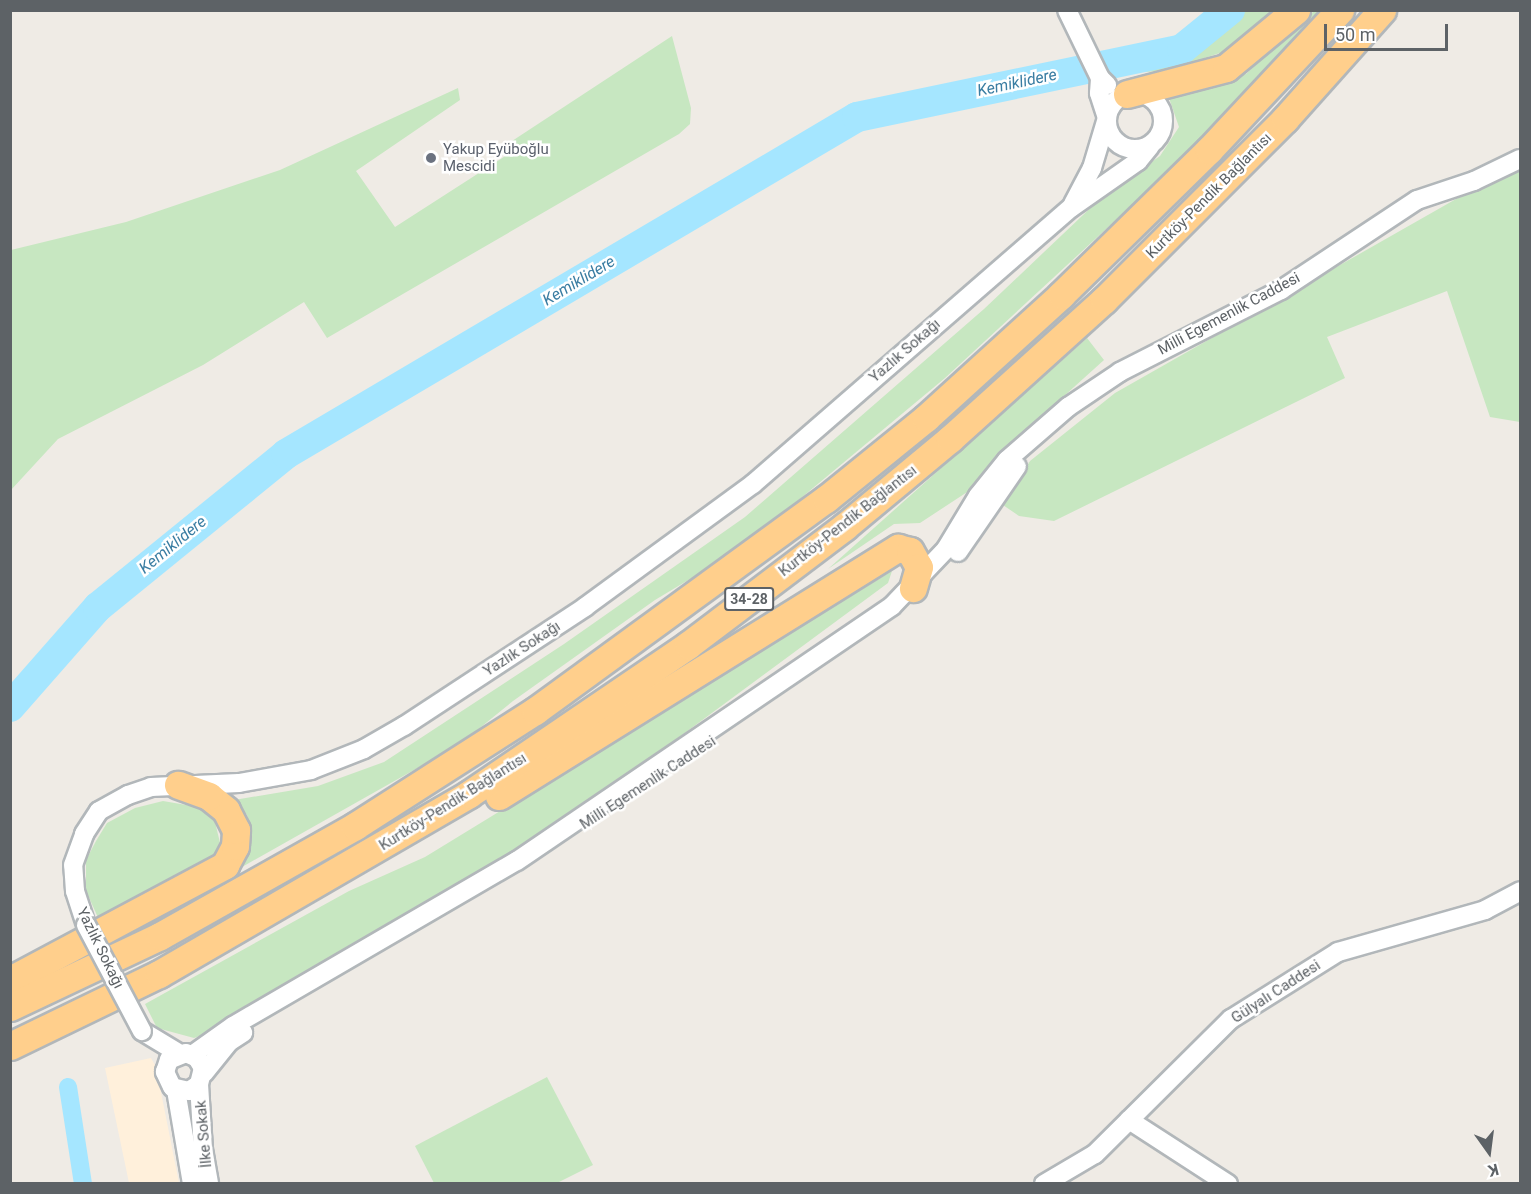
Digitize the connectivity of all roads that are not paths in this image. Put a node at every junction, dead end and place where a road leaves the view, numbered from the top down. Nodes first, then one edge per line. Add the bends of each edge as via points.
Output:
1 (1296, 10) edge
2 (1340, 10) edge
3 (1382, 10) edge
4 (1069, 13) edge
5 (1100, 78) junction
6 (1127, 94) junction
7 (1107, 118) junction
8 (1150, 146) junction
9 (1521, 159) edge
10 (1071, 208) junction
11 (953, 548) junction
12 (913, 588) junction
13 (178, 785) junction
14 (623, 794) junction
15 (1521, 891) edge
16 (273, 909) junction
17 (10, 980) edge
18 (10, 1007) edge
19 (10, 1046) edge
20 (179, 1058) junction
21 (201, 1079) junction
22 (176, 1090) junction
23 (1129, 1120) junction
24 (192, 1184) edge
25 (209, 1184) edge
26 (1044, 1184) edge
27 (1228, 1184) edge

1 - 6 highway via 1226,68
2 - 18 highway, Kurtköy-Pendik Bağlantısı / 34-28 via 1216,143 1061,295 926,418 826,500 535,711 374,814 160,936
3 - 16 highway, Kurtköy-Pendik Bağlantısı / 34-28 via 1285,119 1104,300 950,439 844,527 568,730 469,794
4 - 5 street
5 - 6 street, Yazlık Sokağı
5 - 7 street via 1099,93
6 - 7 street, Yazlık Sokağı via 1114,103
6 - 8 street, Yazlık Sokağı via 1145,95 1159,106 1163,123
7 - 8 street via 1116,142 1132,149
7 - 10 street, Yazlık Sokağı via 1092,168
8 - 10 street, Yazlık Sokağı via 1138,161
9 - 11 street, Milli Egemenlik Caddesi via 1474,181 1417,200 1281,290 1120,372 1007,460 978,496
10 - 13 street, Yazlık Sokağı via 753,484 593,602 404,726 364,749 311,770 249,782
11 - 12 street, Milli Egemenlik Caddesi
11 - 14 street, Milli Egemenlik Caddesi via 931,585 882,628
12 - 14 street, Milli Egemenlik Caddesi
12 - 16 highway via 919,567 910,550 898,548 506,792 411,846
13 - 17 highway via 209,795 226,810 236,830 235,846 225,865
13 - 20 street, Yazlık Sokağı, bridge via 128,795 99,811 73,865 75,891 86,925 142,1031
14 - 20 street, Milli Egemenlik Caddesi via 479,884
14 - 21 street, Milli Egemenlik Caddesi via 438,920 264,1018 229,1042
15 - 23 street, Gülyalı Caddesi via 1485,910 1338,952 1232,1019
16 - 19 highway, Kurtköy-Pendik Bağlantısı / 34-28 via 159,974
20 - 21 street via 201,1062
20 - 22 street via 168,1083
21 - 22 street via 189,1091
21 - 25 street, İlke Sokak via 203,1149
22 - 24 street, İlke Sokak
23 - 26 street, Gülyalı Caddesi via 1095,1154
23 - 27 street

